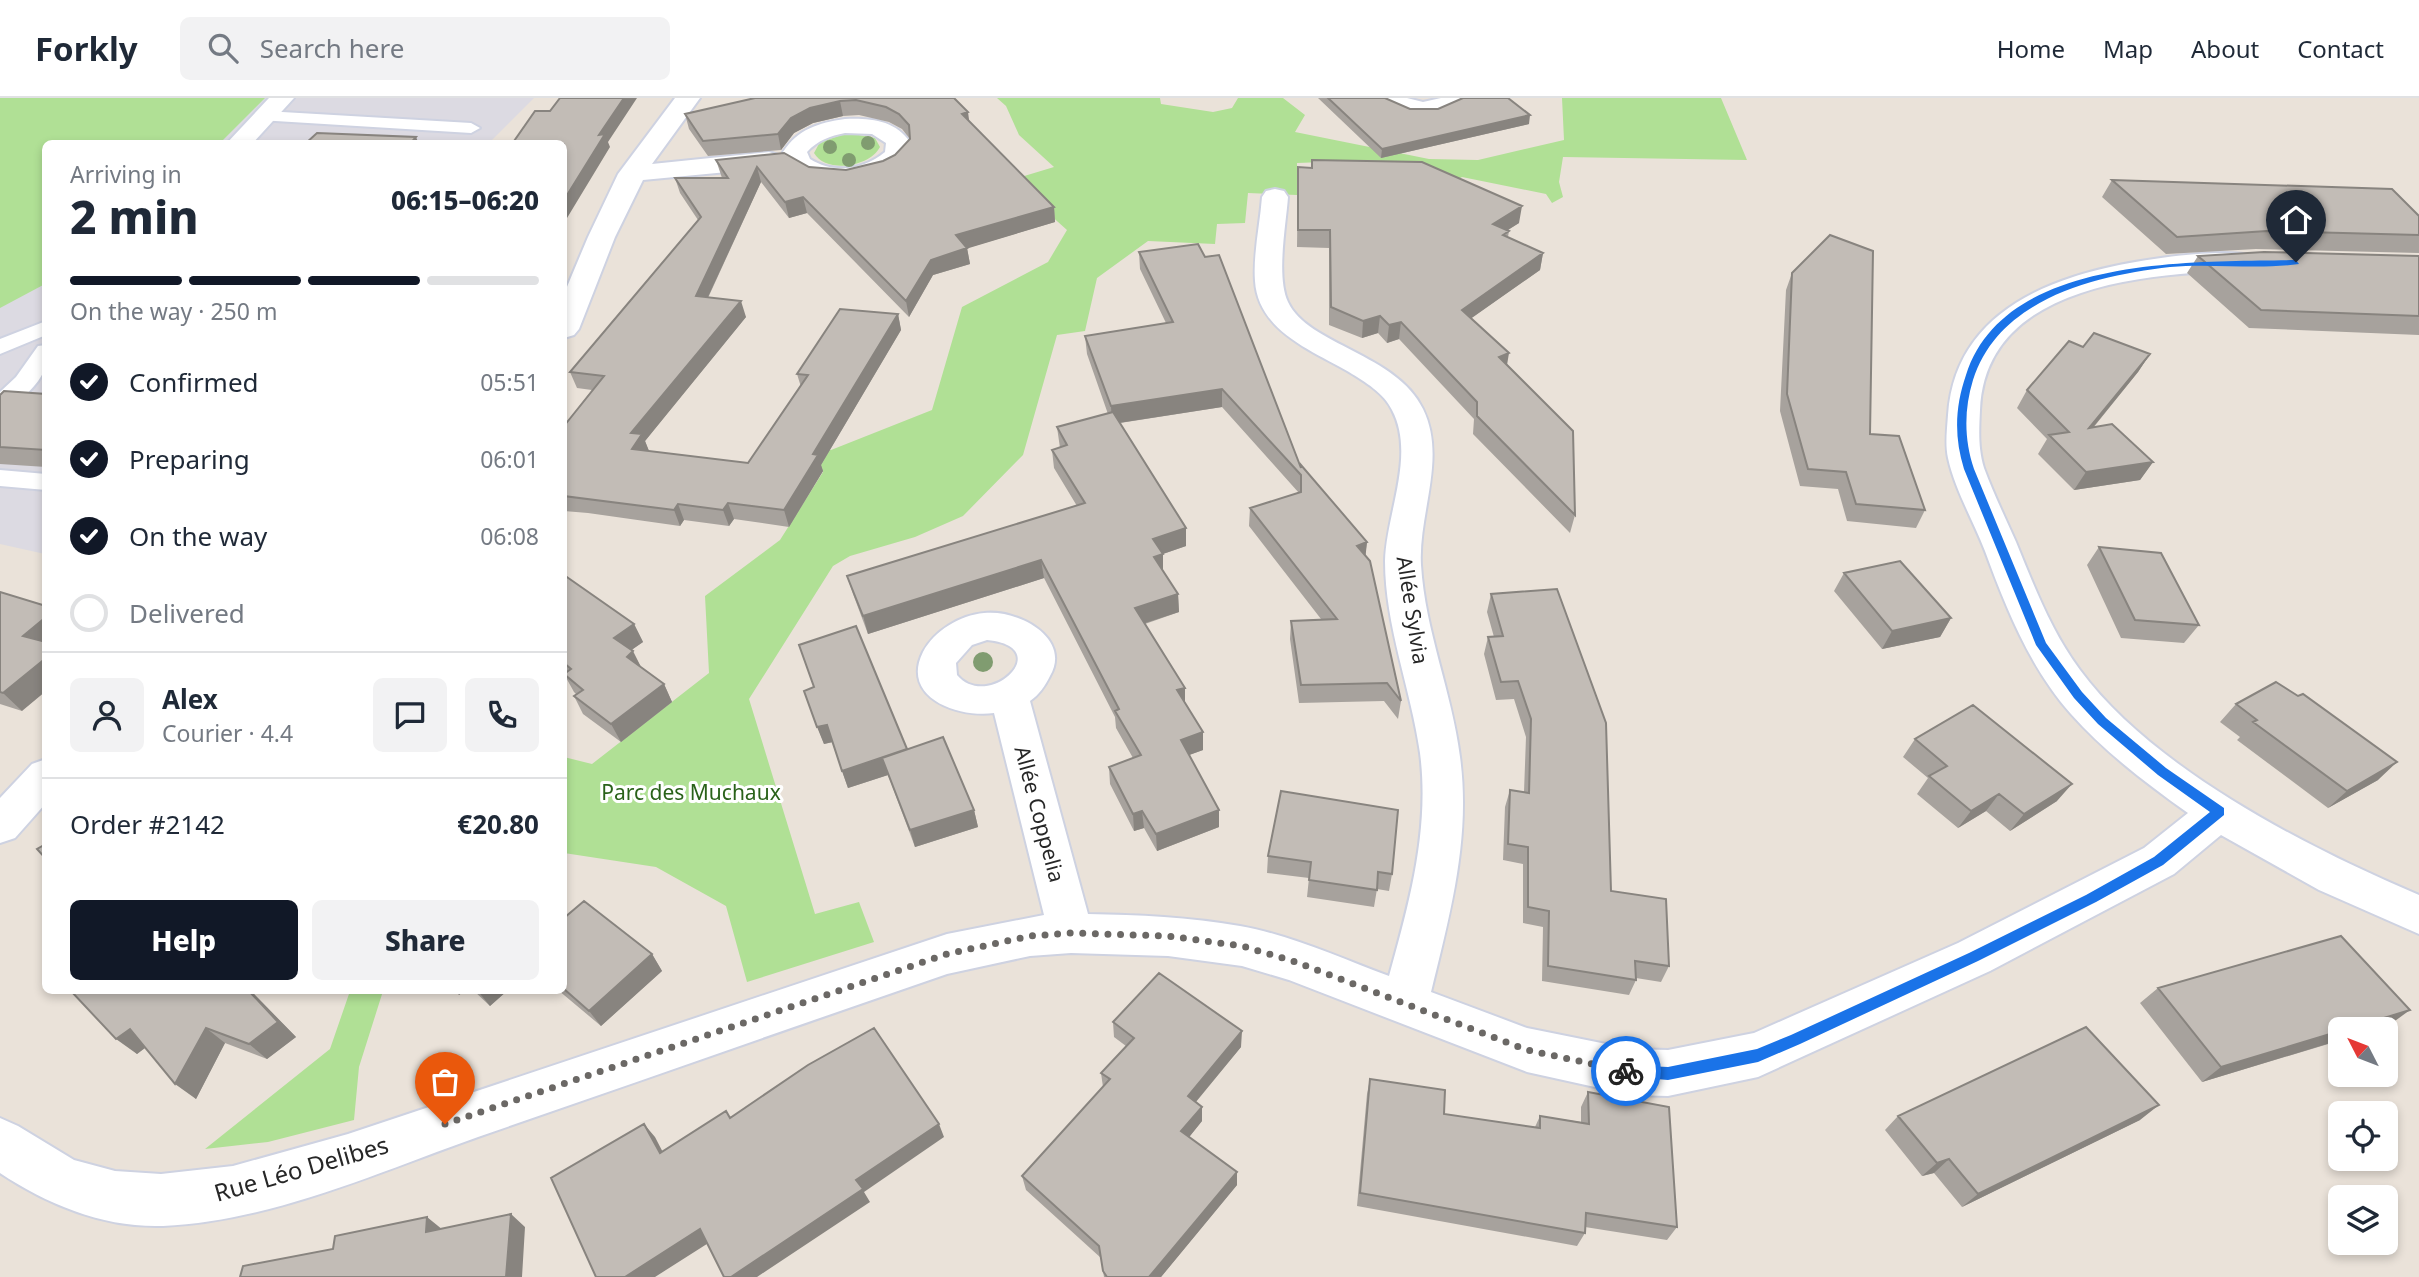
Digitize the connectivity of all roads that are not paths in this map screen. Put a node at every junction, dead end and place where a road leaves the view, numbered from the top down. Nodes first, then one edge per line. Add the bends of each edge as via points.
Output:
1 (282, 98) edge
2 (688, 98) edge
3 (1390, 98) edge
4 (1455, 98) edge
5 (265, 116) junction
6 (471, 128) dead end
7 (242, 140) edge
8 (795, 158) edge
9 (631, 174) junction
10 (1275, 197) dead end
11 (2274, 262) edge
12 (567, 323) edge
13 (42, 329) edge
14 (0, 347) edge
15 (42, 357) edge
16 (0, 404) edge
17 (0, 478) edge
18 (42, 482) edge
19 (1009, 695) dead end
20 (42, 779) edge
21 (2219, 812) junction
22 (0, 826) edge
23 (2419, 915) edge
24 (1071, 933) junction
25 (1404, 1005) junction
26 (0, 1143) edge

1 - 5 street
2 - 9 street
3 - 4 street via 1420,109 1442,107
5 - 6 lane
5 - 7 street
8 - 9 street
9 - 12 street
10 - 25 street, Allée Sylvia via 1269,281 1274,307 1295,328 1384,381 1406,405 1416,432 1404,567 1444,796 1440,866
11 - 21 street via 2141,268 2067,287 2025,308 1997,330 1975,361 1962,401 1962,448 2041,645 2102,721
13 - 14 lane
15 - 16 lane
17 - 18 lane
19 - 24 street, Allée Coppelia
20 - 22 street
21 - 23 street via 2344,883
21 - 25 street, Rue Léo Delibes via 2159,861 2091,898 1962,963 1758,1055 1668,1073 1631,1072 1527,1050
24 - 25 street, Rue Léo Delibes via 1168,936 1242,946
24 - 26 street, Rue Léo Delibes via 1030,936 947,954 342,1159 216,1194 162,1200 111,1197 71,1187

